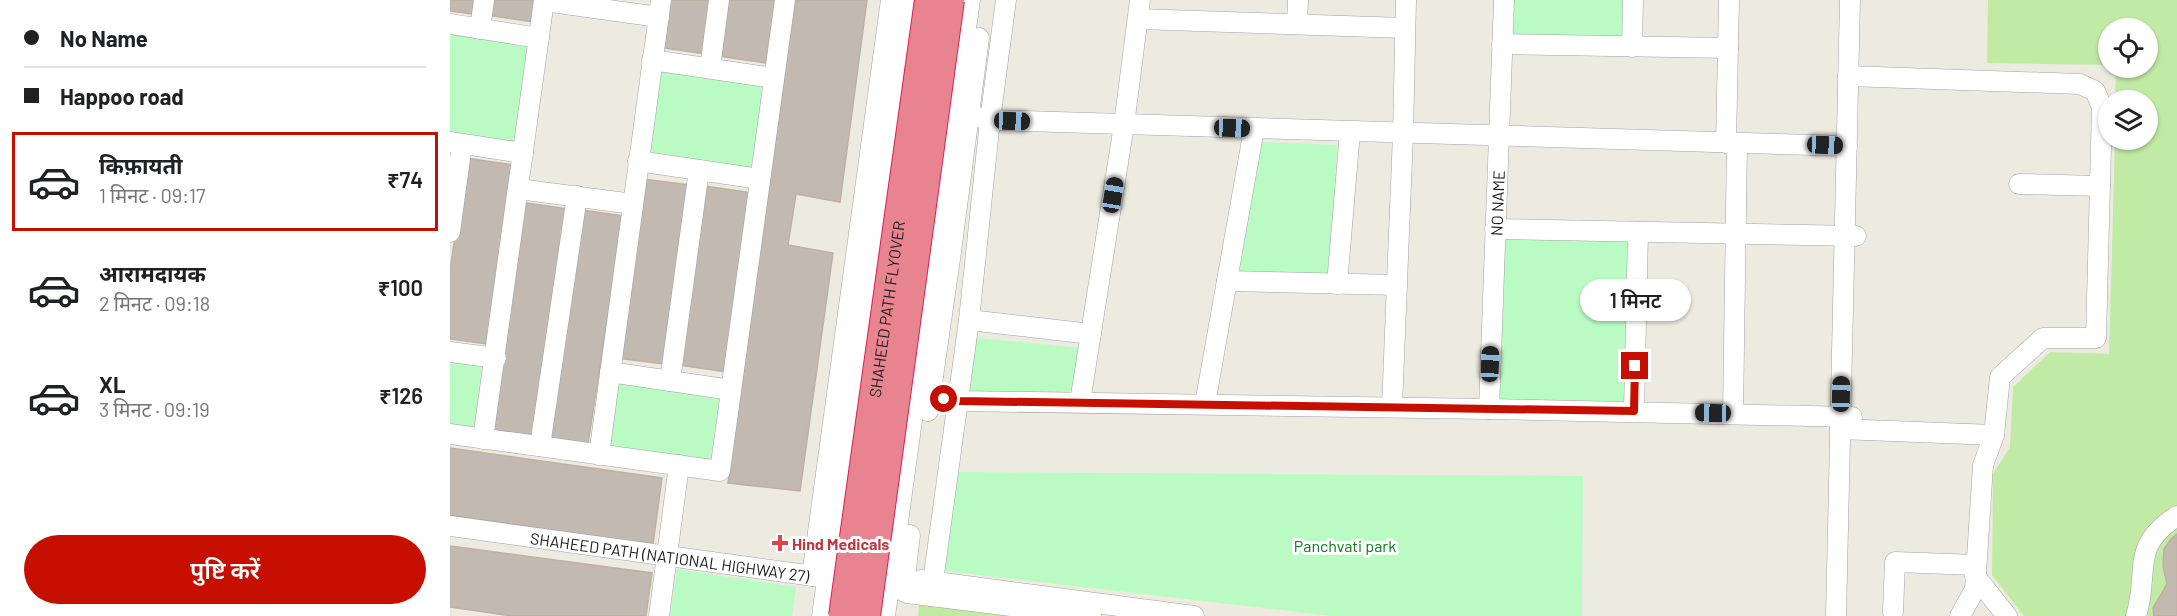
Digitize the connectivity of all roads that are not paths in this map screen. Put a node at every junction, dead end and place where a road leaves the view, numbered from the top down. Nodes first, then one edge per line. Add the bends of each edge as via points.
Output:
1 (484, 0) edge
2 (719, 0) edge
3 (785, 0) edge
4 (891, 0) edge
5 (908, 0) edge
6 (928, 0) edge
7 (950, 0) edge
8 (970, 0) edge
9 (984, 0) edge
10 (1006, 0) edge
11 (1298, 0) edge
12 (1406, 0) edge
13 (1504, 0) edge
14 (1633, 0) edge
15 (1729, 0) edge
16 (1850, 0) edge
17 (1861, 0) edge
18 (544, 1) edge
19 (601, 5) edge
20 (660, 9) edge
21 (1139, 10) edge
22 (450, 24) edge
23 (1297, 24) junction
24 (1405, 28) junction
25 (480, 29) junction
26 (539, 38) junction
27 (1502, 44) junction
28 (1632, 46) junction
29 (1728, 48) junction
30 (652, 60) junction
31 (710, 68) junction
32 (1854, 76) junction
33 (774, 78) junction
34 (969, 115) junction
35 (990, 120) junction
36 (1124, 125) junction
37 (1254, 129) junction
38 (1350, 132) junction
39 (1403, 134) junction
40 (1499, 137) junction
41 (456, 143) edge
42 (1732, 143) junction
43 (1847, 146) junction
44 (523, 153) junction
45 (638, 161) junction
46 (699, 170) junction
47 (760, 179) junction
48 (2019, 184) dead end
49 (2100, 186) junction
50 (518, 189) junction
51 (577, 196) junction
52 (633, 204) junction
53 (1495, 229) junction
54 (450, 232) edge
55 (1638, 232) junction
56 (1736, 234) junction
57 (1850, 236) junction
58 (1227, 281) junction
59 (1337, 284) junction
60 (1397, 285) junction
61 (969, 320) junction
62 (1091, 334) junction
63 (450, 351) edge
64 (496, 358) junction
65 (610, 372) junction
66 (670, 381) junction
67 (731, 390) junction
68 (930, 397) junction
69 (958, 401) junction
70 (1080, 402) junction
71 (1205, 404) junction
72 (1392, 407) junction
73 (1489, 409) junction
74 (1634, 411) junction
75 (1733, 414) junction
76 (1846, 423) junction
77 (450, 435) edge
78 (1994, 435) junction
79 (483, 439) junction
80 (540, 446) junction
81 (599, 454) junction
82 (679, 465) junction
83 (2177, 516) edge
84 (450, 526) edge
85 (668, 556) junction
86 (1976, 571) junction
87 (820, 577) junction
88 (897, 581) junction
89 (932, 589) junction
90 (1893, 612) dead end
91 (659, 616) edge
92 (822, 616) edge
93 (843, 616) edge
94 (866, 616) edge
95 (885, 616) edge
96 (1091, 616) edge
97 (1194, 616) edge
98 (1836, 616) edge
99 (1848, 616) edge
100 (1960, 616) edge
101 (2007, 616) edge
102 (2136, 616) edge

1 - 25 street
2 - 31 street
3 - 33 street
4 - 87 street
5 - 87 street via 882,194
6 - 93 highway, SHAHEED PATH FLYOVER, bridge
7 - 94 highway, SHAHEED PATH FLYOVER, bridge
8 - 88 street
9 - 34 street
10 - 35 street
11 - 23 street
12 - 24 street
13 - 27 street, NO NAME
14 - 28 street
15 - 29 street
16 - 32 street
17 - 32 street
18 - 19 street
18 - 26 street
19 - 20 street
20 - 30 street
21 - 23 street
21 - 36 street
22 - 25 street
23 - 24 street
24 - 39 street
25 - 26 street
26 - 44 street
27 - 28 street
27 - 40 street, NO NAME
28 - 29 street
29 - 42 street
30 - 31 street
30 - 45 street
31 - 33 street
32 - 43 street
32 - 49 street via 2080,84 2095,91 2103,107
32 - 57 street
33 - 47 street
34 - 35 street
34 - 68 street
35 - 36 street
35 - 61 street
36 - 37 street
36 - 62 street
37 - 38 street
37 - 58 street
38 - 39 street
38 - 59 street
39 - 40 street
39 - 60 street
40 - 42 street
40 - 53 street, NO NAME
41 - 44 street
41 - 54 street
42 - 43 street
42 - 56 street
43 - 57 street
44 - 50 street
45 - 46 street
45 - 52 street
46 - 47 street
46 - 66 street
47 - 67 street
48 - 49 street
49 - 78 street via 2096,338 2043,338 2000,378
50 - 51 street
50 - 64 street
51 - 52 street
51 - 80 street
52 - 65 street
53 - 55 street
53 - 73 street, NO NAME
55 - 56 street
55 - 74 street
56 - 57 street
56 - 75 street
57 - 76 street
58 - 59 street
58 - 71 street
59 - 60 street
60 - 72 street
61 - 62 street
61 - 69 street
62 - 70 street
63 - 64 street
64 - 79 street
65 - 66 street
65 - 81 street
66 - 67 street
67 - 82 street via 720,471
68 - 69 street
68 - 88 street
69 - 70 street
69 - 89 street
70 - 71 street
71 - 72 street
72 - 73 street
73 - 74 street
74 - 75 street
75 - 76 street
76 - 78 street
76 - 98 street
76 - 99 street
77 - 79 street
78 - 86 street via 1983,465
79 - 80 street
80 - 81 street
81 - 82 street
82 - 85 street
83 - 102 street via 2150,540 2141,562 2142,591
84 - 85 street, SHAHEED PATH (NATIONAL HIGHWAY 27)
85 - 87 street, SHAHEED PATH (NATIONAL HIGHWAY 27)
85 - 91 street
86 - 90 street via 1895,562
86 - 100 street via 1974,589
86 - 101 street
87 - 88 street, SHAHEED PATH (NATIONAL HIGHWAY 27)
87 - 92 street
88 - 89 street, SHAHEED PATH (NATIONAL HIGHWAY 27) via 908,593
88 - 95 street
89 - 96 street
89 - 97 street

